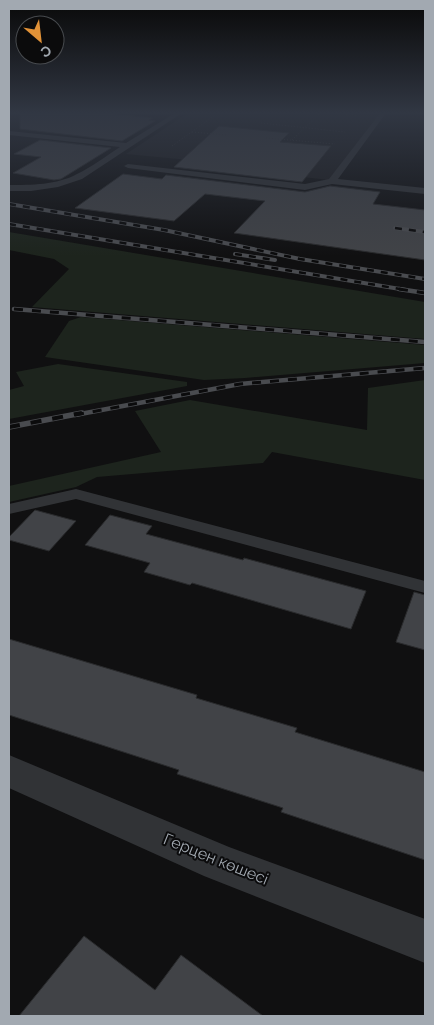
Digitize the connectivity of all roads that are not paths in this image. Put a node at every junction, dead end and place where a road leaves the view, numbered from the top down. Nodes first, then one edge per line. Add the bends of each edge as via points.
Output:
1 (105, 161) edge
2 (348, 161) edge
3 (128, 166) dead end
4 (332, 182) junction
5 (9, 188) edge
6 (425, 191) edge
7 (9, 509) edge
8 (425, 587) edge
9 (9, 771) edge
10 (425, 941) edge

1 - 5 lane via 79,177 58,184
2 - 4 lane
3 - 4 lane via 305,187
4 - 6 lane
7 - 8 lane via 76,494
9 - 10 street, Герцен көшесі via 219,862

